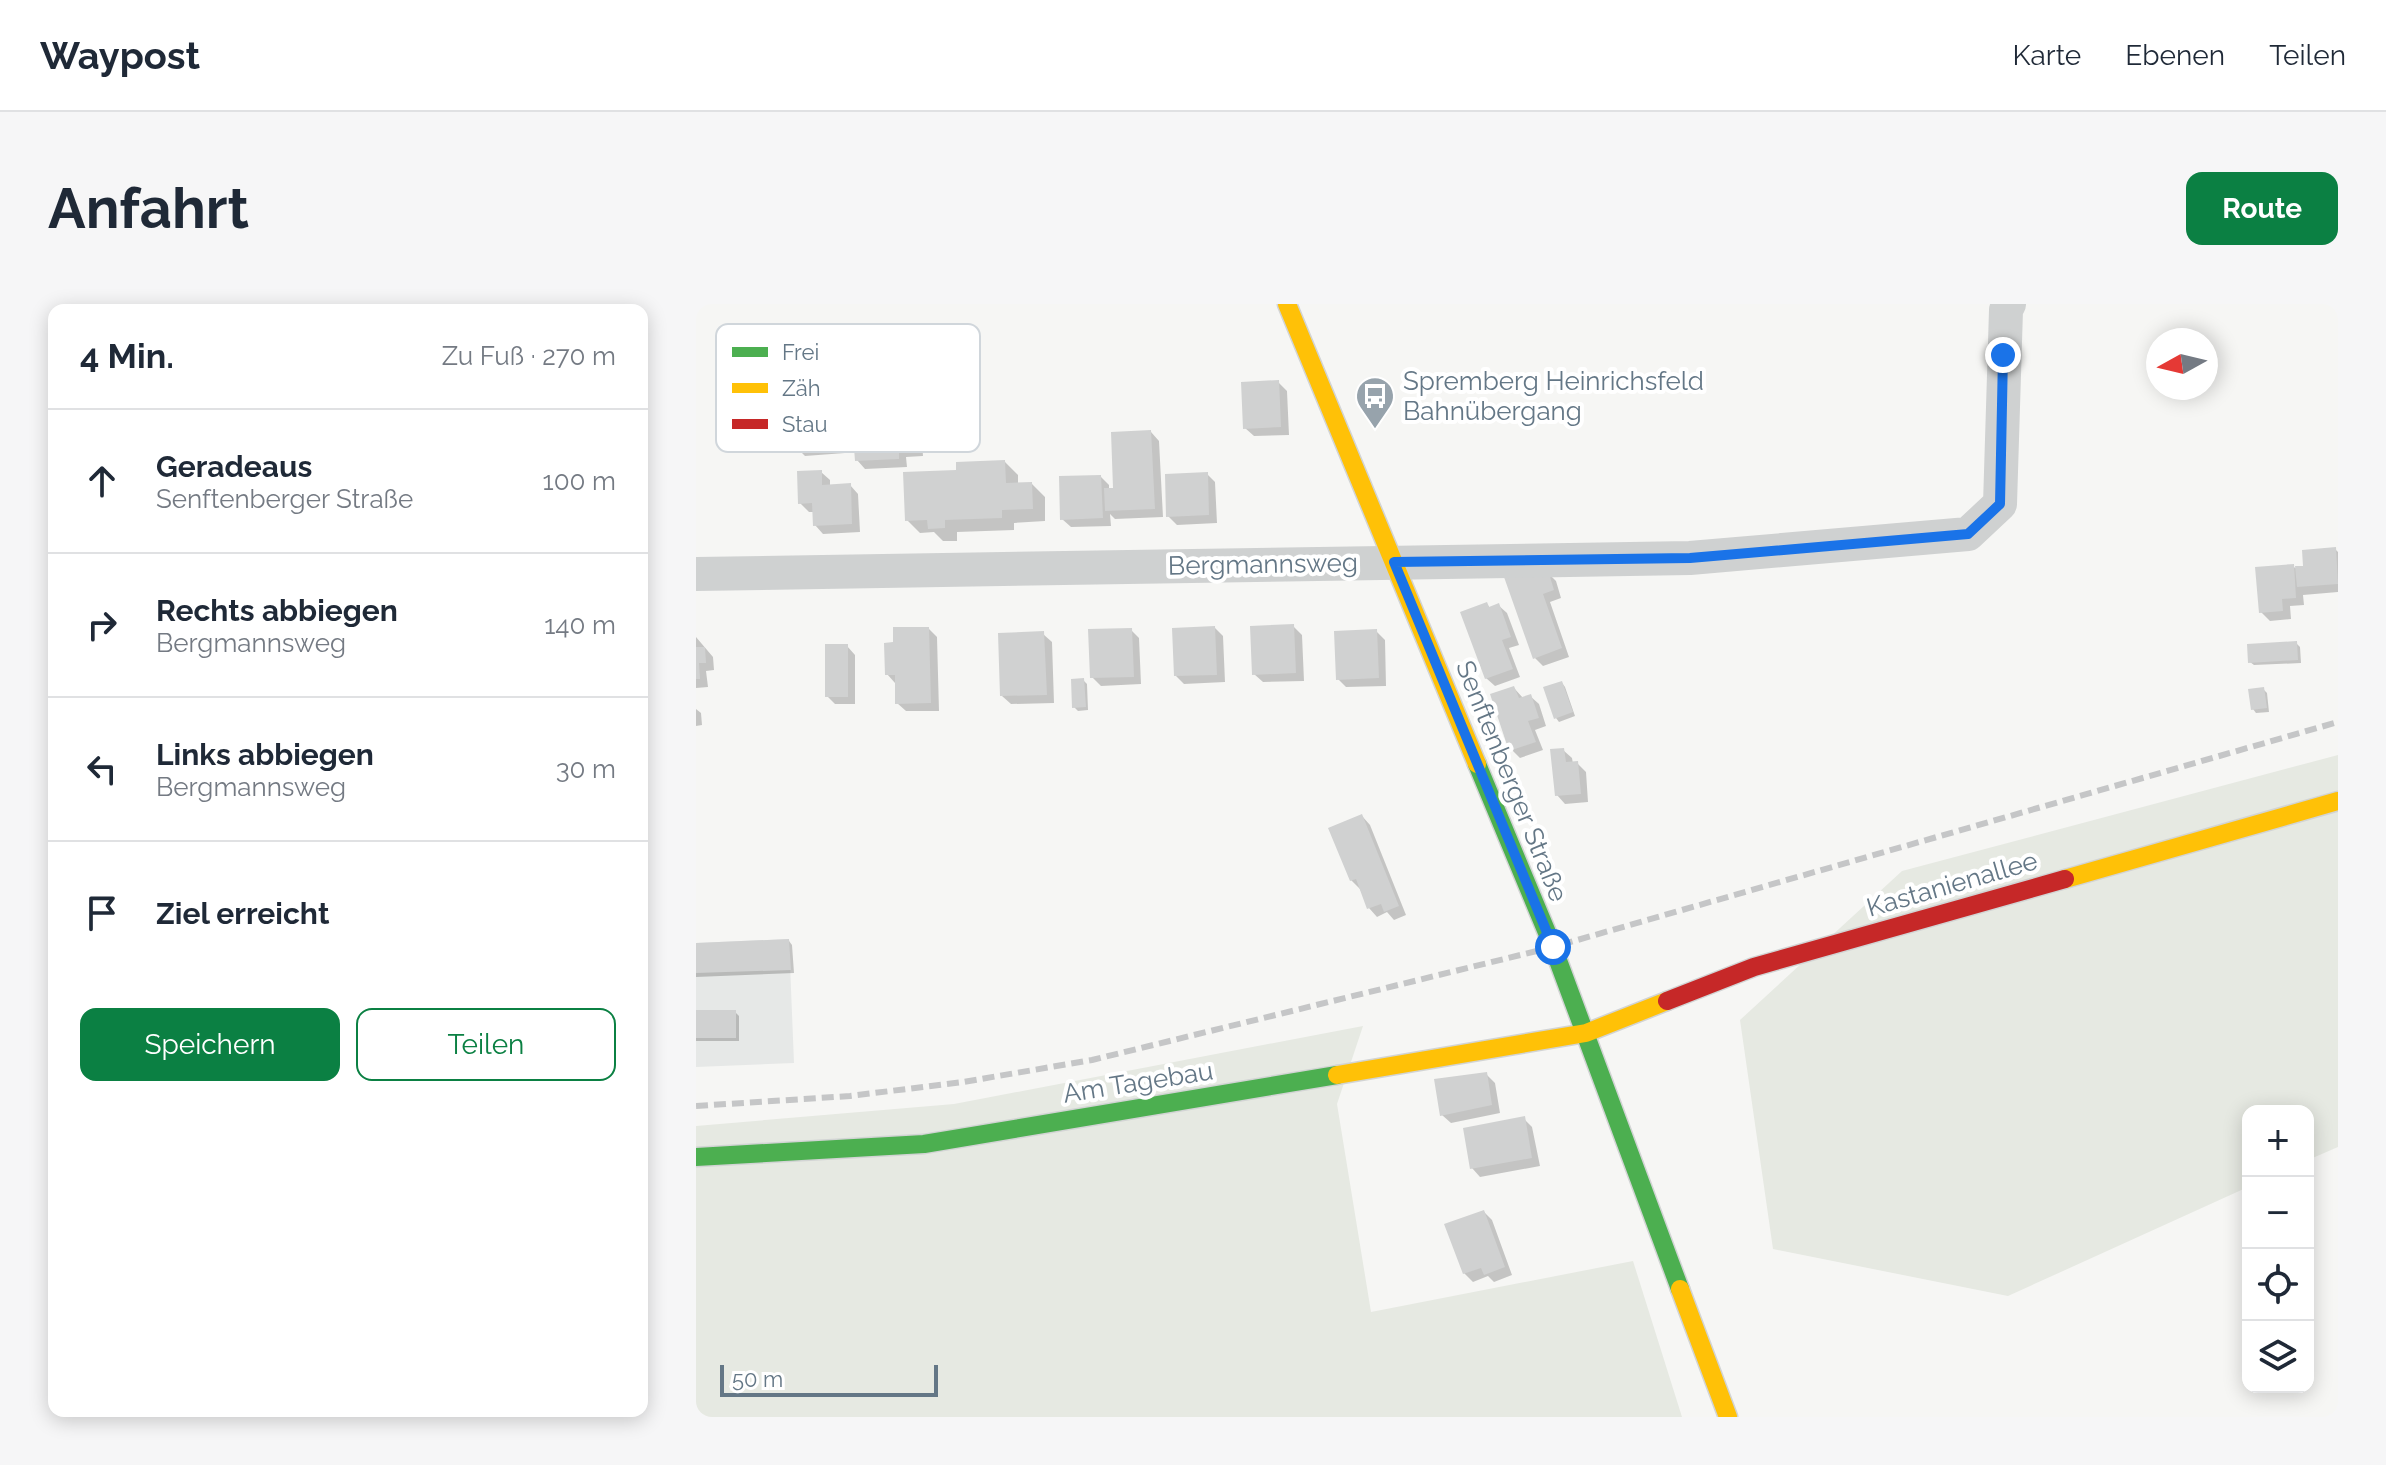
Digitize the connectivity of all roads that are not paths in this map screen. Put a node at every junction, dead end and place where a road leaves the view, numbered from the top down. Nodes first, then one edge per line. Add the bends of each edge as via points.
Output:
1 (1287, 304) edge
2 (2009, 304) edge
3 (1394, 562) junction
4 (696, 574) edge
5 (2338, 801) edge
6 (1586, 1033) junction
7 (696, 1157) edge
8 (1728, 1417) edge

1 - 3 street, Senftenberger Straße
2 - 3 street, Bergmannsweg via 2000,504 1968,534 1690,558
3 - 4 street, Bergmannsweg
3 - 6 street, Senftenberger Straße
5 - 6 street, Kastanienallee via 1754,967
6 - 7 street, Am Tagebau via 924,1144
6 - 8 street, Senftenberger Straße

